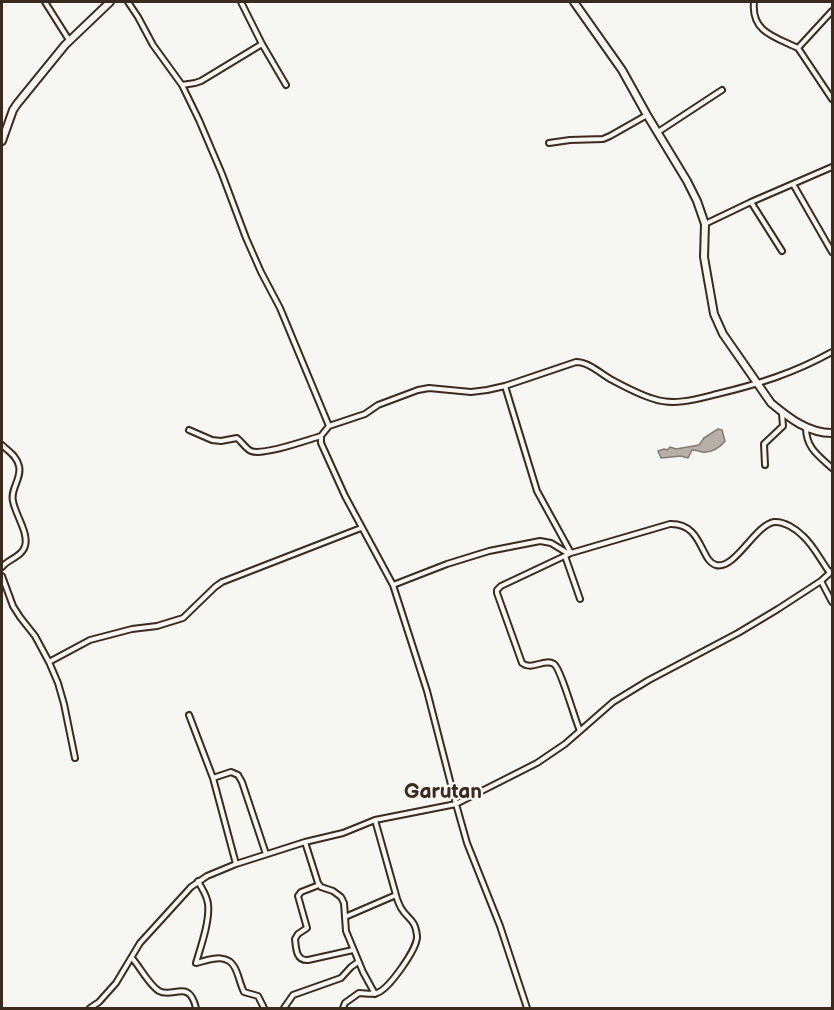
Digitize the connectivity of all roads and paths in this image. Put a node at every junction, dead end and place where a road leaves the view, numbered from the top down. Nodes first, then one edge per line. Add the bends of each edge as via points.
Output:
1 (45, 2) edge
2 (110, 2) edge
3 (128, 2) edge
4 (242, 2) edge
5 (574, 2) edge
6 (754, 2) edge
7 (832, 11) edge
8 (70, 40) junction
9 (262, 45) junction
10 (798, 48) junction
11 (182, 85) junction
12 (286, 85) dead end
13 (722, 90) dead end
14 (832, 99) edge
15 (647, 115) junction
16 (658, 132) junction
17 (2, 141) edge
18 (549, 143) dead end
19 (832, 167) edge
20 (793, 184) junction
21 (752, 202) junction
22 (705, 224) junction
23 (782, 251) dead end
24 (832, 252) edge
25 (832, 351) edge
26 (758, 384) junction
27 (505, 386) junction
28 (782, 412) junction
29 (329, 426) junction
30 (806, 427) junction
31 (189, 430) dead end
32 (832, 433) edge
33 (321, 436) junction
34 (2, 445) edge
35 (765, 465) dead end
36 (832, 468) edge
37 (361, 528) junction
38 (569, 554) junction
39 (2, 567) edge
40 (831, 572) edge
41 (2, 576) edge
42 (821, 581) junction
43 (393, 585) junction
44 (580, 599) dead end
45 (832, 603) edge
46 (49, 662) junction
47 (189, 715) dead end
48 (580, 731) junction
49 (75, 758) dead end
50 (213, 778) junction
51 (456, 804) junction
52 (375, 820) junction
53 (305, 842) junction
54 (267, 854) junction
55 (236, 864) junction
56 (198, 882) junction
57 (319, 885) junction
58 (396, 895) junction
59 (345, 917) junction
60 (354, 950) junction
61 (132, 958) junction
62 (358, 962) junction
63 (375, 994) junction
64 (90, 1008) edge
65 (196, 1008) edge
66 (264, 1008) edge
67 (284, 1008) edge
68 (343, 1008) edge
69 (527, 1008) edge

1 - 8 street
2 - 8 street
3 - 11 street
4 - 9 street
5 - 15 street via 622,70
6 - 10 street via 760,28
7 - 10 street
8 - 17 street via 17,104
9 - 11 street via 201,81
9 - 12 street
10 - 14 street
11 - 29 street
13 - 16 street
15 - 16 street
15 - 18 street via 603,139
16 - 22 street via 687,180
19 - 20 street
20 - 21 street
20 - 24 street
21 - 22 street
21 - 23 street
22 - 26 street via 704,257 714,314 723,334
25 - 26 street
26 - 27 street via 697,399 655,400 576,362
26 - 28 street
27 - 29 street via 471,392 424,389
27 - 38 street via 537,491
28 - 30 street
28 - 35 street via 783,426 764,444
29 - 33 street
30 - 32 street
30 - 36 street via 810,446
31 - 33 street via 212,440 237,438 253,452
33 - 37 street via 330,466
34 - 39 street via 19,463 12,498 26,542 17,557
37 - 43 street
37 - 46 street via 222,582 183,618 90,640
38 - 40 street via 676,524 693,534 709,560 719,566 775,522 802,535
38 - 43 street via 540,541 466,558
38 - 44 street
38 - 48 street via 503,585 497,593 522,663 555,665
40 - 42 street
41 - 46 street via 13,606
42 - 45 street
42 - 48 street via 738,633 629,692
43 - 51 street via 427,691
46 - 49 street via 64,704
47 - 50 street
48 - 51 street via 537,763
50 - 54 street via 231,772 238,775
50 - 55 street
51 - 52 street
51 - 69 street
52 - 53 street
52 - 58 street
53 - 54 street
53 - 57 street
54 - 55 street
55 - 56 street
56 - 61 street via 175,903
56 - 66 street via 205,892 208,915 196,963 222,958 229,961 244,992 255,994
57 - 59 street via 341,897
57 - 60 street via 298,896 307,928 295,939 299,957 305,960
58 - 59 street
58 - 63 street via 402,911 414,923 417,941 387,985
59 - 60 street
60 - 62 street
61 - 64 street via 116,983
61 - 65 street via 158,990 186,992
62 - 63 street
62 - 67 street via 341,978 293,995
63 - 68 street via 359,993

